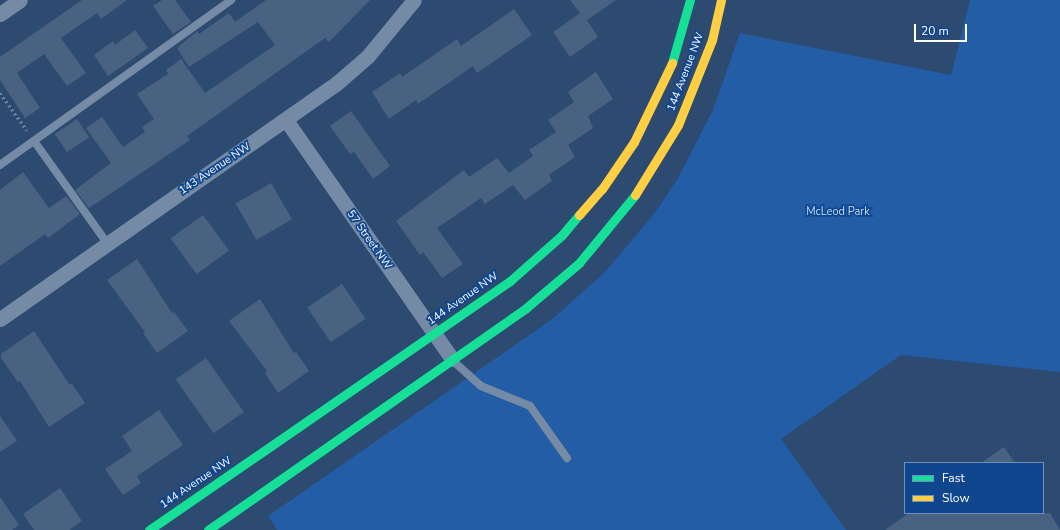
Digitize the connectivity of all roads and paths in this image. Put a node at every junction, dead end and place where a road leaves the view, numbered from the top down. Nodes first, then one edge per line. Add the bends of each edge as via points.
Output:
1 (20, 0) edge
2 (231, 0) edge
3 (414, 0) edge
4 (690, 0) edge
5 (722, 0) edge
6 (0, 14) edge
7 (0, 93) edge
8 (286, 120) junction
9 (34, 141) junction
10 (0, 164) edge
11 (107, 243) junction
12 (0, 319) edge
13 (434, 334) junction
14 (452, 359) junction
15 (567, 458) dead end
16 (149, 530) edge
17 (208, 530) edge

1 - 6 street
2 - 9 lane
3 - 8 street, 143 Avenue NW via 368,56 337,83
4 - 13 street, 144 Avenue NW via 670,68 653,106 634,142 602,189 562,235 535,261
5 - 14 street, 144 Avenue NW via 712,40 687,105 649,175 626,208 579,263 552,287
7 - 9 path
8 - 11 street, 143 Avenue NW
8 - 13 street, 57 Street NW
9 - 10 lane
9 - 11 lane
11 - 12 street, 143 Avenue NW
13 - 14 street, 57 Street NW
13 - 16 street, 144 Avenue NW
14 - 15 lane via 481,386 530,406
14 - 17 street, 144 Avenue NW

